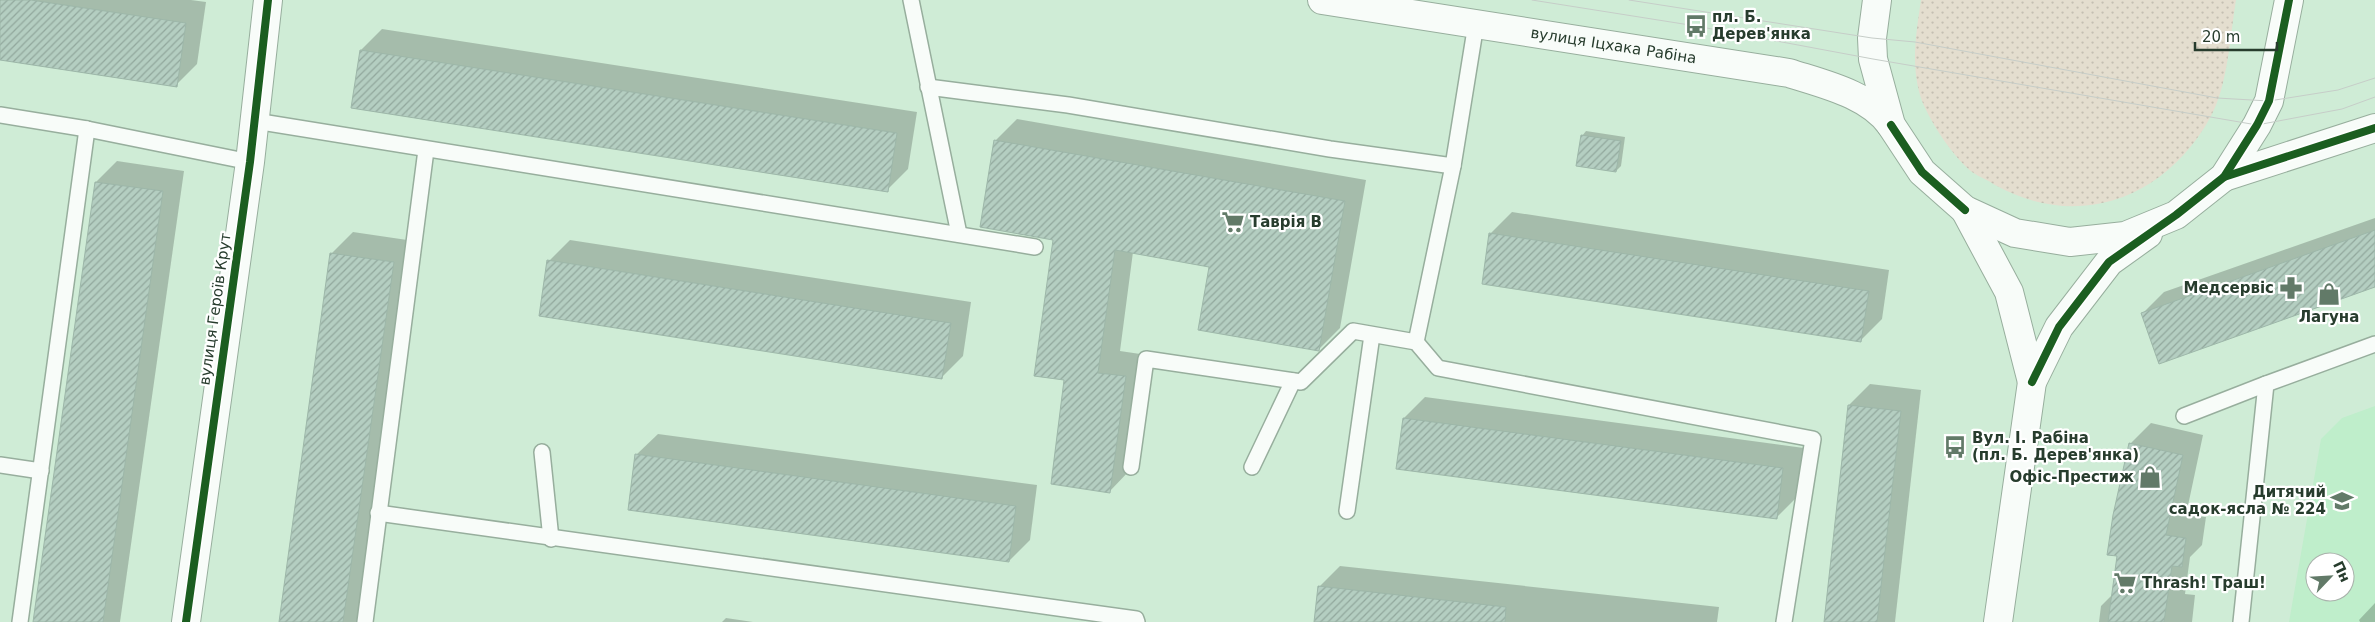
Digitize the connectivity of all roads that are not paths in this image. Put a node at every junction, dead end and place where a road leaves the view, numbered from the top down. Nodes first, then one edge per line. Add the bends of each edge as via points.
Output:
1 (268, 0) edge
2 (911, 0) edge
3 (1322, 0) edge
4 (1878, 0) edge
5 (2289, 0) edge
6 (1476, 24) junction
7 (928, 87) junction
8 (0, 115) edge
9 (254, 121) junction
10 (1891, 124) junction
11 (2375, 128) edge
12 (87, 129) junction
13 (426, 150) junction
14 (250, 162) junction
15 (1452, 166) junction
16 (2224, 177) junction
17 (1966, 210) junction
18 (2176, 215) junction
19 (959, 234) junction
20 (1035, 247) dead end
21 (1372, 335) junction
22 (1416, 342) junction
23 (2375, 344) edge
24 (1293, 381) junction
25 (2032, 382) junction
26 (2266, 384) junction
27 (2184, 416) dead end
28 (542, 452) dead end
29 (0, 465) edge
30 (1131, 467) dead end
31 (1252, 467) dead end
32 (41, 471) junction
33 (1347, 512) dead end
34 (378, 513) junction
35 (551, 539) junction
36 (20, 622) edge
37 (186, 622) edge
38 (365, 622) edge
39 (1137, 622) edge
40 (1784, 622) edge
41 (1998, 622) edge
42 (2241, 622) edge

1 - 9 main road, вулиця Героїв Крут
2 - 7 lane
3 - 6 main road, вулиця Іцхака Рабіна
4 - 10 main road via 1872,38 1873,59
5 - 16 main road via 2269,101
6 - 10 main road, вулиця Іцхака Рабіна via 1789,73 1857,98 1884,115
6 - 15 lane
7 - 15 lane via 1068,104 1330,149
7 - 19 lane
8 - 12 lane
9 - 13 lane
9 - 14 main road, вулиця Героїв Крут
10 - 17 main road via 1922,172
11 - 16 main road
12 - 14 lane
12 - 32 lane
13 - 19 lane
13 - 34 lane
14 - 37 main road, вулиця Героїв Крут
15 - 22 lane
16 - 18 main road
17 - 18 main road via 2016,233 2070,242 2125,236
17 - 25 main road via 2009,292
18 - 25 main road via 2109,262 2059,327
19 - 20 lane
21 - 22 lane
21 - 24 lane via 1353,332 1301,382
21 - 33 lane
22 - 40 lane via 1438,368 1813,439
23 - 26 lane
24 - 30 lane via 1146,359
24 - 31 lane
25 - 41 main road
26 - 27 lane
26 - 42 lane
28 - 35 lane
29 - 32 lane
32 - 36 lane
34 - 35 lane
34 - 38 lane
35 - 39 lane via 1136,619

